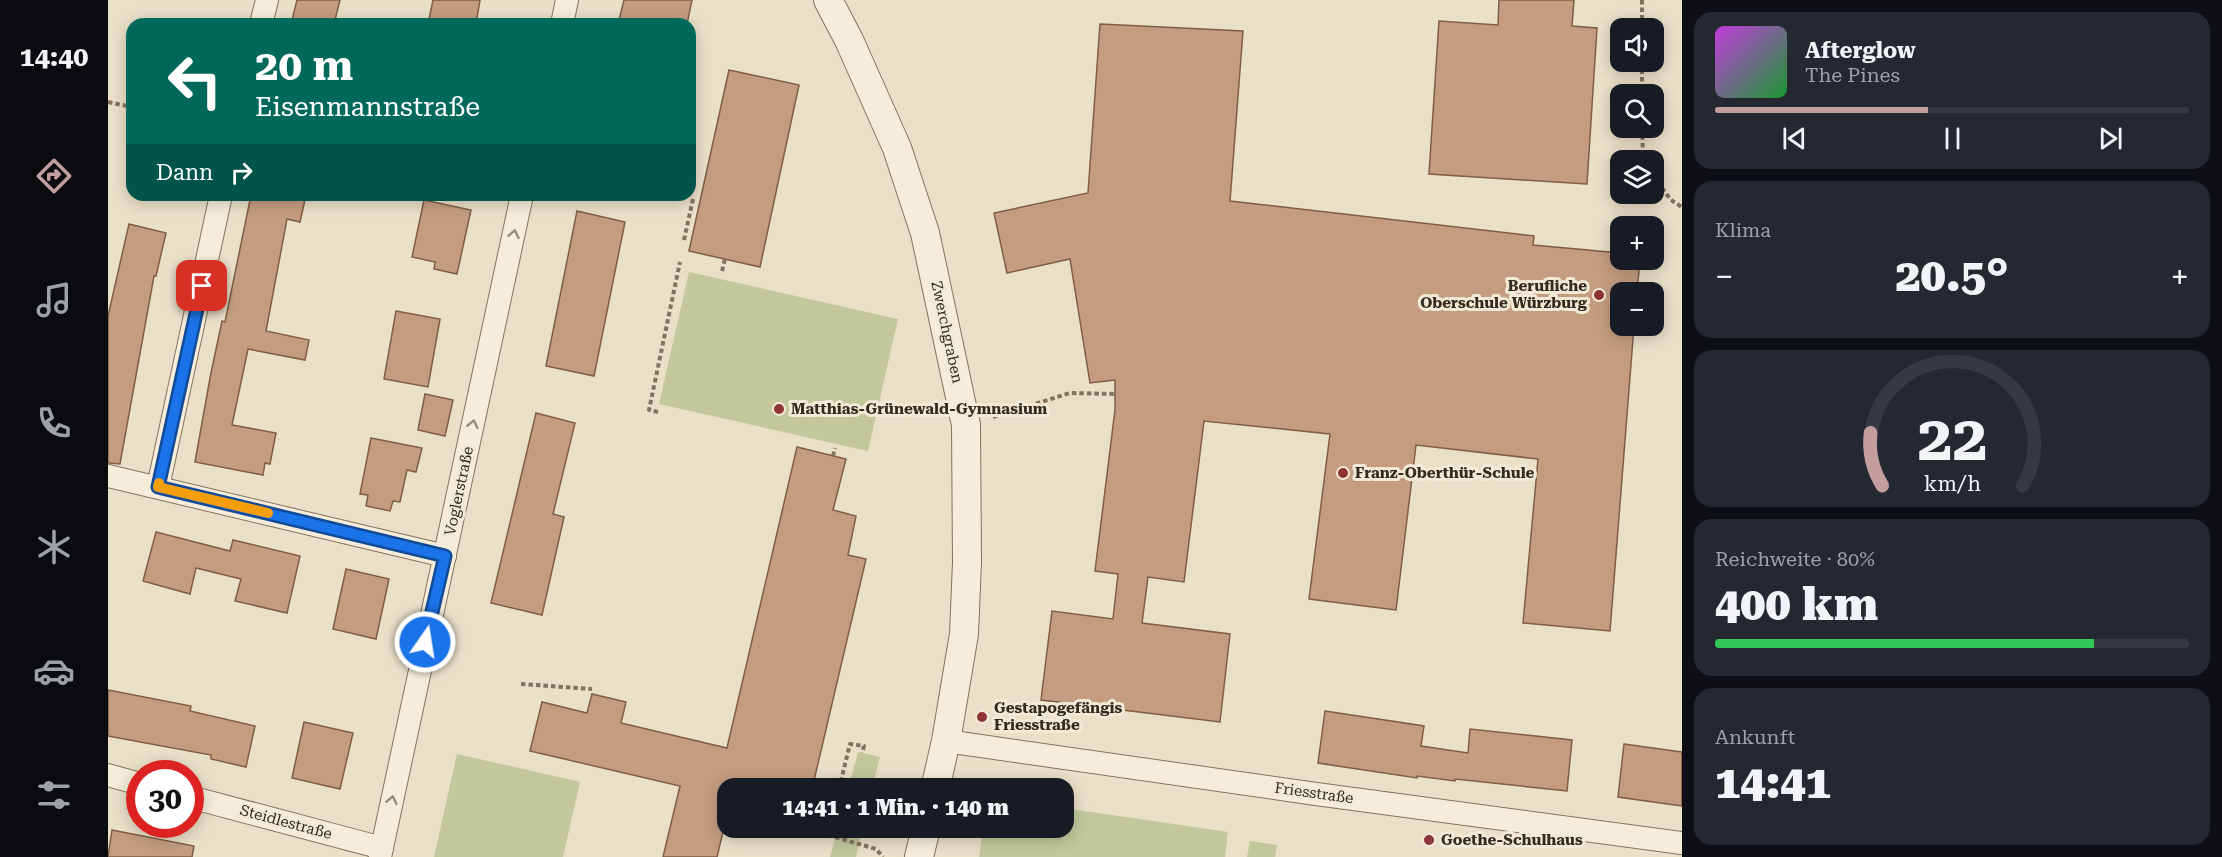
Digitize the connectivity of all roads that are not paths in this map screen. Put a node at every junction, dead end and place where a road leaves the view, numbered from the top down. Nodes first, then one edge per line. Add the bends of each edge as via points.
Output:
1 (267, 0) edge
2 (567, 0) edge
3 (828, 0) edge
4 (262, 18) edge
5 (563, 18) edge
6 (220, 201) edge
7 (521, 201) edge
8 (108, 476) edge
9 (158, 487) junction
10 (445, 556) junction
11 (946, 741) junction
12 (108, 776) edge
13 (938, 778) edge
14 (126, 780) edge
15 (204, 801) edge
16 (924, 838) edge
17 (1682, 843) edge
18 (381, 852) edge
19 (919, 857) edge

1 - 4 street
2 - 5 street
3 - 11 street, Zwerchgraben via 897,148 925,233 966,425 968,562 964,634
6 - 9 street
10 -> 7 street, Voglerstraße
8 - 9 street
9 - 10 street
18 -> 10 street, Voglerstraße
11 - 13 street, Zwerchgraben
11 - 17 street, Friesstraße
12 - 14 street
15 - 18 street, Steidlestraße
16 - 19 street

